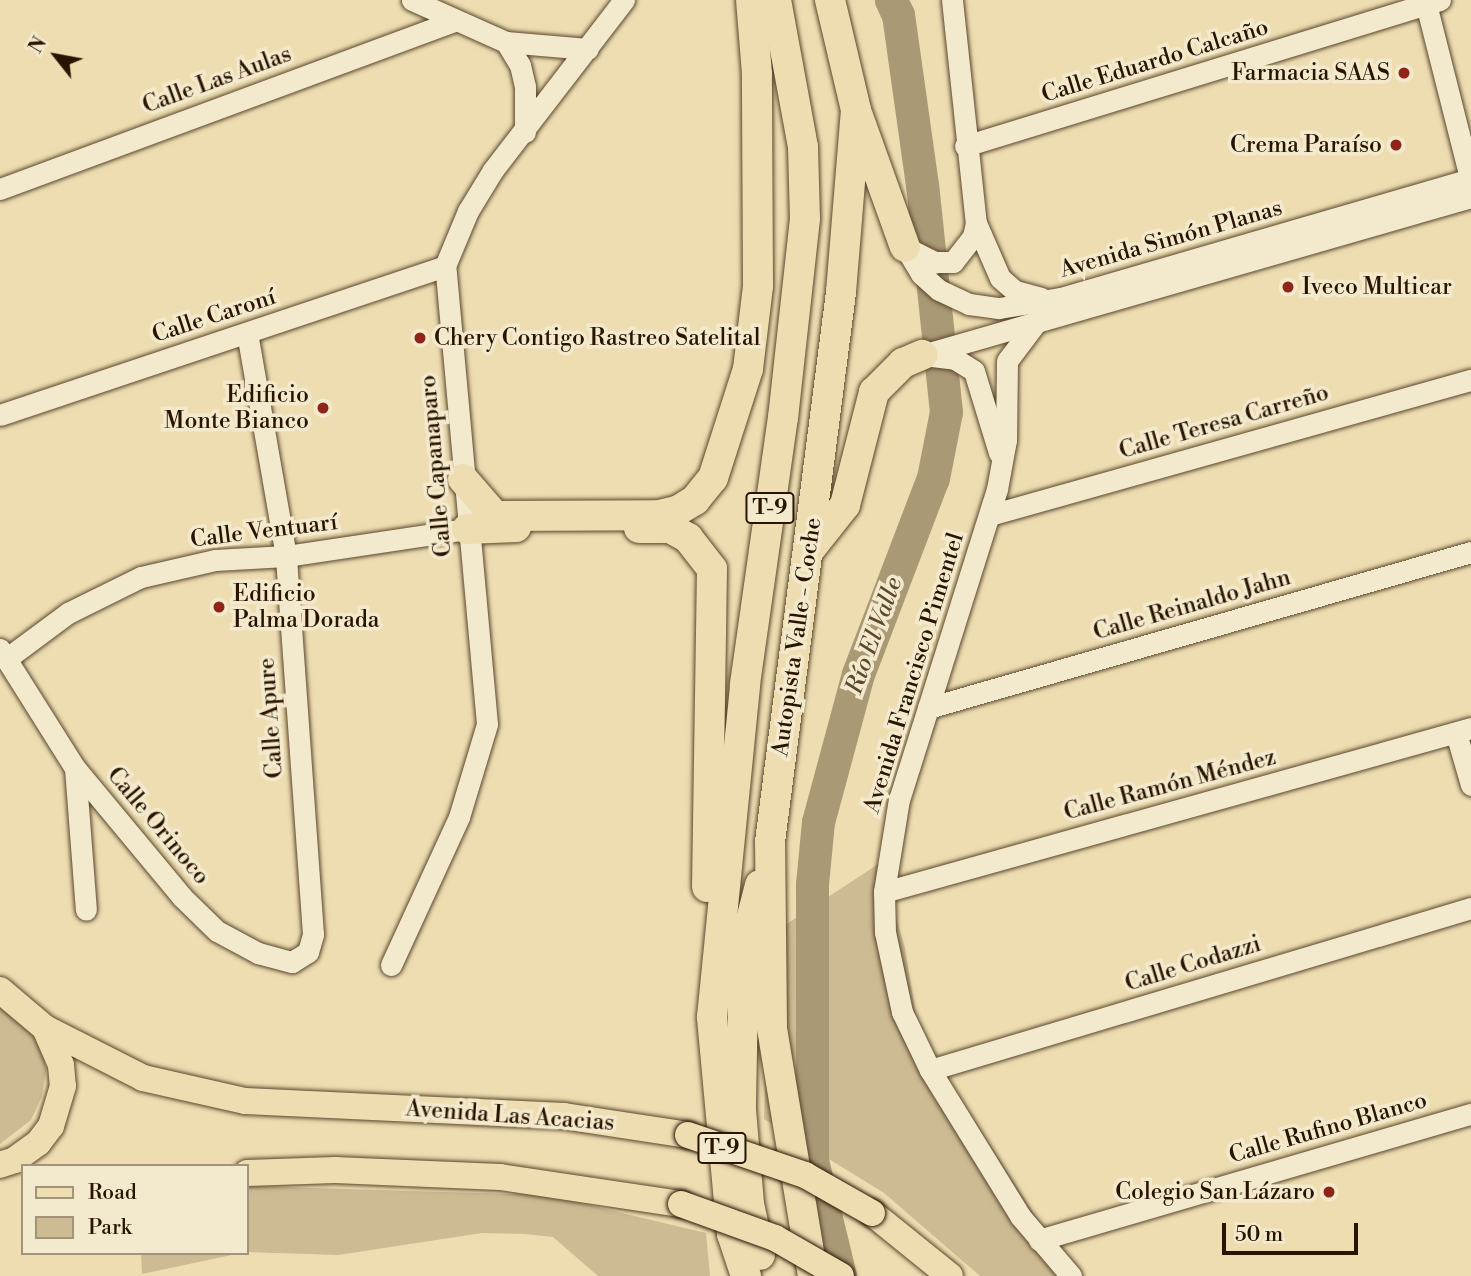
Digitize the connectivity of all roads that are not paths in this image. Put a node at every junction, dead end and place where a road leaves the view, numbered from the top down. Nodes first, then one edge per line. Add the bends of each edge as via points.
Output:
1 (412, 0) edge
2 (624, 0) edge
3 (751, 0) edge
4 (776, 0) edge
5 (830, 0) edge
6 (951, 0) edge
7 (1431, 2) edge
8 (453, 21) junction
9 (506, 42) junction
10 (588, 49) junction
11 (856, 110) junction
12 (525, 132) junction
13 (965, 146) junction
14 (1471, 180) edge
15 (0, 189) edge
16 (1471, 197) edge
17 (976, 223) junction
18 (905, 247) junction
19 (445, 266) junction
20 (1061, 298) junction
21 (1035, 324) junction
22 (247, 333) junction
23 (922, 355) junction
24 (1471, 380) edge
25 (0, 415) edge
26 (1000, 455) junction
27 (463, 479) junction
28 (990, 514) junction
29 (467, 529) junction
30 (811, 548) junction
31 (1471, 552) edge
32 (286, 556) junction
33 (3, 654) edge
34 (928, 708) junction
35 (1463, 731) edge
36 (75, 768) junction
37 (1471, 785) edge
38 (771, 842) junction
39 (884, 892) junction
40 (1471, 908) edge
41 (86, 910) dead end
42 (313, 934) joint
43 (391, 965) dead end
44 (0, 974) edge
45 (0, 990) edge
46 (22, 1006) junction
47 (712, 1017) junction
48 (45, 1028) junction
49 (930, 1070) junction
50 (1471, 1114) edge
51 (14, 1164) edge
52 (248, 1173) edge
53 (1039, 1240) junction
54 (746, 1276) edge
55 (764, 1276) edge
56 (813, 1276) edge
57 (841, 1276) edge
58 (950, 1276) edge
59 (1070, 1276) edge

1 - 8 street
2 - 10 street, Calle Capanaparo
3 - 27 highway via 758,87 758,286 748,369 713,478 695,500 659,515 495,516
4 - 47 highway, Autopista Valle - Coche / T-9 via 803,147 805,219 783,418 745,684
5 - 11 highway, Autopista Valle - Coche / T-9
6 - 13 street
7 - 13 street, Calle Eduardo Calcaño
7 - 14 street
8 - 9 street
8 - 15 street, Calle Las Aulas
9 - 10 street
9 - 12 street via 520,65 525,86
10 - 12 street, Calle Capanaparo
11 - 18 highway, T-9
11 - 30 highway, Autopista Valle - Coche / T-9 via 841,292
12 - 19 street, Calle Capanaparo via 493,170 468,211
13 - 17 street
14 - 20 street, Avenida Simón Planas
16 - 21 street, Avenida Simón Planas
17 - 18 street via 973,236 953,262 935,262
17 - 20 street via 1000,278 1015,291
18 - 20 street, Avenida Simón Planas via 921,274 939,290 969,304 999,309
19 - 22 street, Calle Caroní
19 - 27 street, Calle Capanaparo
21 - 23 street, Avenida Simón Planas
21 - 26 street, Avenida Francisco Pimentel via 1007,361 1006,440
22 - 25 street, Calle Caroní
22 - 32 street, Calle Apure
23 - 26 street via 955,359 974,370
23 - 30 highway via 903,363 874,392 845,505
24 - 28 street, Calle Teresa Carreño
26 - 28 street, Avenida Francisco Pimentel
27 - 29 street, Calle Capanaparo
28 - 34 street, Avenida Francisco Pimentel
29 - 32 street, Calle Ventuarí
29 - 43 street, Calle Capanaparo via 486,724 459,817
29 - 47 highway, T-9 via 670,528 688,538 712,569 707,902
30 - 38 highway, Autopista Valle - Coche / T-9
31 - 34 street, Calle Reinaldo Jahn
32 - 33 street, Calle Ventuarí via 215,560 141,578 68,613
32 - 42 street, Calle Apure
33 - 36 street, Calle Orinoco
34 - 39 street, Avenida Francisco Pimentel via 899,799
35 - 37 street
35 - 39 street, Calle Ramón Méndez
36 - 41 street
36 - 42 street, Calle Orinoco via 182,897 217,931 258,953 292,962 308,952
38 - 55 highway via 744,947 741,1097 749,1204
38 - 56 highway, Autopista Valle - Coche / T-9 via 772,1027
39 - 49 street, Avenida Francisco Pimentel via 885,932 902,1012
40 - 49 street, Calle Codazzi
44 - 46 main road
45 - 46 main road
46 - 48 main road
47 - 54 highway, Autopista Valle - Coche / T-9 via 732,1234
48 - 51 main road via 58,1056 63,1086 51,1126
48 - 58 main road, Avenida Las Acacias, bridge via 143,1078 245,1101 564,1116 688,1135 805,1175 872,1213
49 - 53 street, Avenida Francisco Pimentel
50 - 53 street, Calle Rufino Blanco
52 - 57 main road, bridge via 334,1170 500,1177 681,1203 775,1238
53 - 59 street, Avenida Francisco Pimentel

